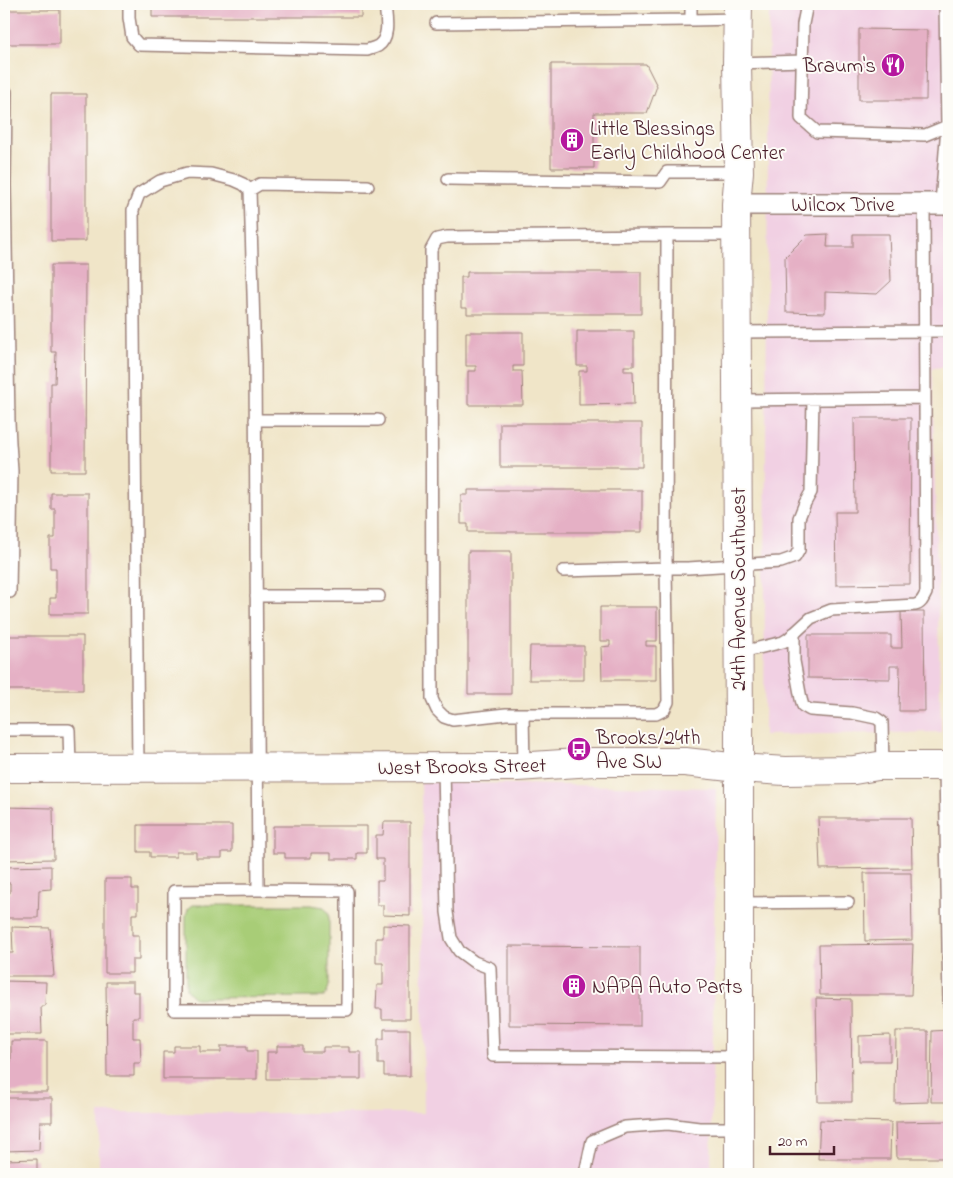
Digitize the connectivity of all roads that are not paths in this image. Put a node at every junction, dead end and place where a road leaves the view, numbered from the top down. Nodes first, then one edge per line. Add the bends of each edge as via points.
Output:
1 (129, 4) edge
2 (385, 4) edge
3 (691, 4) edge
4 (807, 4) edge
5 (942, 6) edge
6 (738, 12) edge
7 (691, 20) junction
8 (436, 23) dead end
9 (802, 61) junction
10 (737, 63) junction
11 (4, 89) edge
12 (947, 126) junction
13 (739, 172) junction
14 (448, 179) dead end
15 (368, 186) dead end
16 (250, 190) junction
17 (736, 204) junction
18 (938, 204) edge
19 (667, 235) junction
20 (737, 235) junction
21 (925, 331) junction
22 (949, 331) edge
23 (737, 332) junction
24 (925, 398) junction
25 (813, 399) junction
26 (738, 400) junction
27 (255, 420) junction
28 (378, 420) dead end
29 (7, 446) edge
30 (738, 565) junction
31 (666, 568) junction
32 (563, 571) dead end
33 (4, 592) edge
34 (256, 596) junction
35 (379, 596) dead end
36 (794, 633) junction
37 (739, 655) junction
38 (523, 714) junction
39 (4, 730) edge
40 (524, 766) junction
41 (883, 766) junction
42 (947, 766) edge
43 (258, 767) junction
44 (444, 767) junction
45 (4, 768) edge
46 (70, 768) junction
47 (138, 768) junction
48 (739, 768) junction
49 (258, 890) junction
50 (848, 902) dead end
51 (739, 903) junction
52 (949, 1005) edge
53 (739, 1057) junction
54 (739, 1128) junction
55 (585, 1174) edge
56 (739, 1174) edge

1 - 2 lane via 132,37 139,45 366,50 383,41 386,33
3 - 7 lane
4 - 9 lane
5 - 12 lane
6 - 7 lane
6 - 10 main road, 24th Avenue Southwest
7 - 8 lane
9 - 10 lane
9 - 12 lane via 801,118 817,132 926,136
10 - 13 main road, 24th Avenue Southwest
11 - 29 lane
12 - 18 lane
13 - 14 lane via 667,172 660,182
13 - 17 main road, 24th Avenue Southwest
15 - 16 lane via 260,184
16 - 27 lane
16 - 47 lane via 234,180 211,174 187,173 160,181 139,194 133,210
17 - 18 street, Wilcox Drive
17 - 20 main road, 24th Avenue Southwest
18 - 21 lane
19 - 20 lane
19 - 31 lane
19 - 38 lane via 447,237 437,239 431,250 432,699 437,710 453,720
20 - 23 main road, 24th Avenue Southwest
21 - 22 lane
21 - 23 lane
21 - 24 lane
23 - 26 main road, 24th Avenue Southwest
24 - 25 lane
24 - 36 lane via 926,593 923,599 914,605 830,610 811,618
25 - 26 lane
25 - 30 lane via 811,492 799,518 799,550 795,557 782,562
26 - 30 main road, 24th Avenue Southwest
27 - 28 lane
27 - 34 lane
29 - 33 lane via 12,470 10,592
30 - 31 lane
30 - 37 main road, 24th Avenue Southwest
31 - 32 lane
31 - 38 lane via 668,702 664,710 656,714
34 - 35 lane
34 - 43 lane
36 - 37 lane via 783,642
36 - 41 lane via 794,661 803,706 810,710 852,713 882,722
37 - 48 main road, 24th Avenue Southwest
38 - 40 lane
39 - 46 lane via 69,730
40 - 44 main road, West Brooks Street
40 - 48 main road, West Brooks Street via 684,762
41 - 42 main road, West Brooks Street
41 - 48 main road, West Brooks Street via 854,770 785,771
42 - 52 lane
43 - 44 main road, West Brooks Street
43 - 47 main road, West Brooks Street
43 - 49 lane
44 - 53 lane via 450,938 459,951 490,968 493,1056
45 - 46 main road, West Brooks Street
46 - 47 main road, West Brooks Street
48 - 51 main road, 24th Avenue Southwest
49 - 49 lane via 347,891 347,1010 174,1010 174,891
50 - 51 lane
51 - 53 main road, 24th Avenue Southwest
53 - 54 main road, 24th Avenue Southwest
54 - 55 lane via 668,1124 624,1126 592,1141
54 - 56 main road, 24th Avenue Southwest

